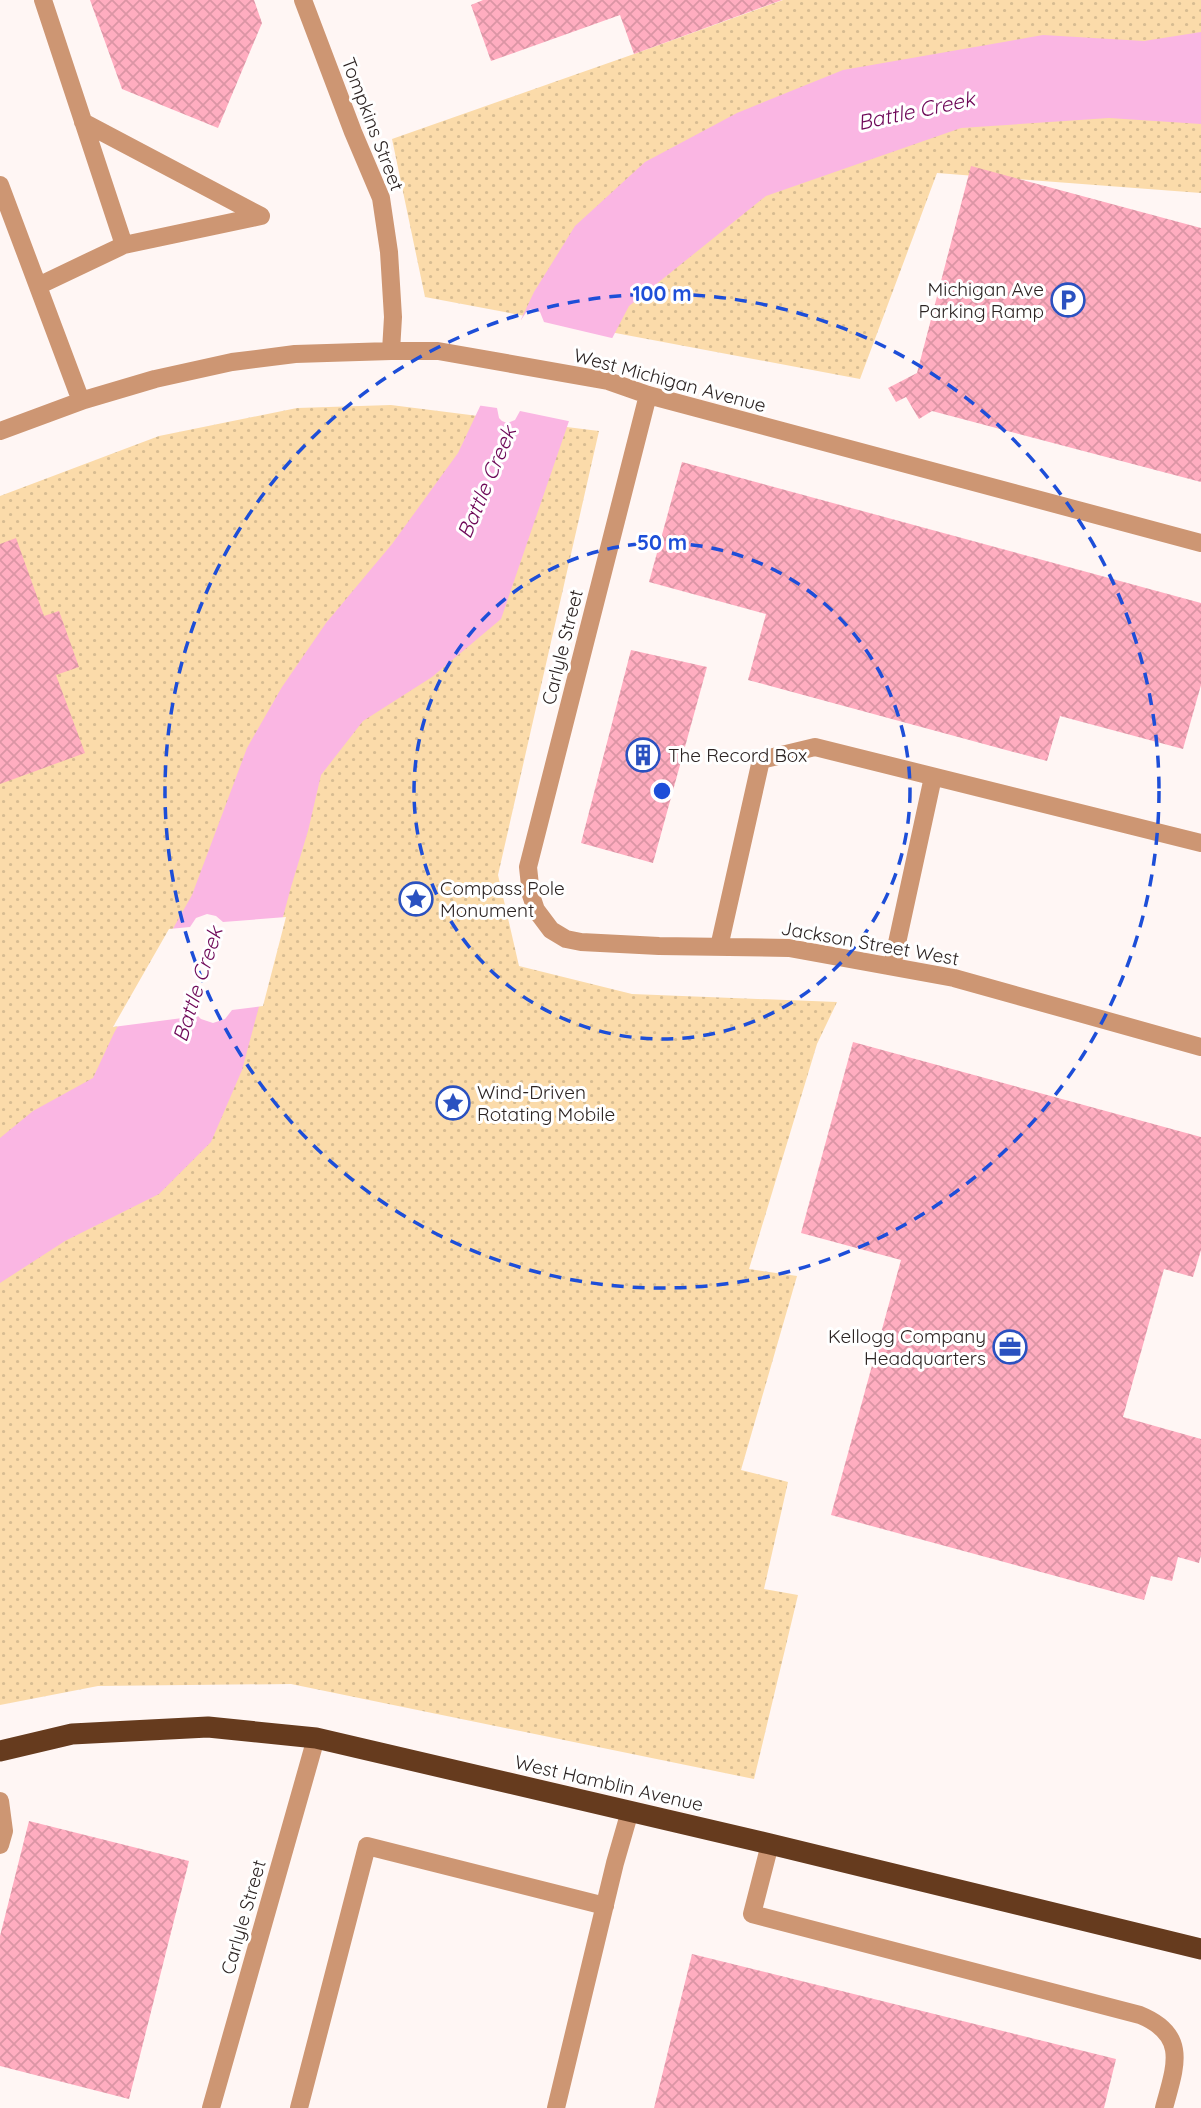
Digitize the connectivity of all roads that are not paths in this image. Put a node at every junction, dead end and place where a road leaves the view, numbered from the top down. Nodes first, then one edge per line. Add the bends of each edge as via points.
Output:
1 (43, 0) edge
2 (303, 0) edge
3 (83, 122) junction
4 (0, 185) edge
5 (124, 245) junction
6 (38, 286) junction
7 (391, 351) junction
8 (648, 395) junction
9 (81, 401) junction
10 (0, 431) edge
11 (1201, 542) edge
12 (933, 777) junction
13 (1201, 843) edge
14 (536, 909) joint
15 (719, 947) junction
16 (892, 966) junction
17 (1201, 1047) edge
18 (316, 1738) junction
19 (0, 1751) edge
20 (0, 1801) edge
21 (630, 1811) junction
22 (770, 1844) junction
23 (0, 1845) edge
24 (605, 1906) junction
25 (1201, 1949) edge
26 (211, 2108) edge
27 (299, 2108) edge
28 (556, 2108) edge
29 (1164, 2108) edge

1 - 3 street
2 - 7 street, Tompkins Street via 381,198 389,252
3 - 5 street
3 - 5 street via 261,216
4 - 6 street
5 - 6 street
6 - 9 street
7 - 8 street, West Michigan Avenue via 438,351 608,381
7 - 9 street, West Michigan Avenue via 295,354 232,362
8 - 11 street, West Michigan Avenue
8 - 14 street, Carlyle Street via 528,867
9 - 10 street, West Michigan Avenue
12 - 13 street
12 - 15 street via 815,747 761,760
12 - 16 street
14 - 15 street, Jackson Street West via 551,930 581,943
15 - 16 street, Jackson Street West via 789,948
16 - 17 street, Jackson Street West via 954,978
18 - 19 highway, West Hamblin Avenue via 208,1727 72,1734
18 - 21 highway, West Hamblin Avenue
18 - 26 street, Carlyle Street
20 - 23 street via 4,1831
21 - 22 highway, West Hamblin Avenue
21 - 24 street
22 - 25 highway, West Hamblin Avenue
22 - 29 street via 752,1914 1157,2022 1167,2031 1175,2061
24 - 27 street via 367,1846
24 - 28 street

